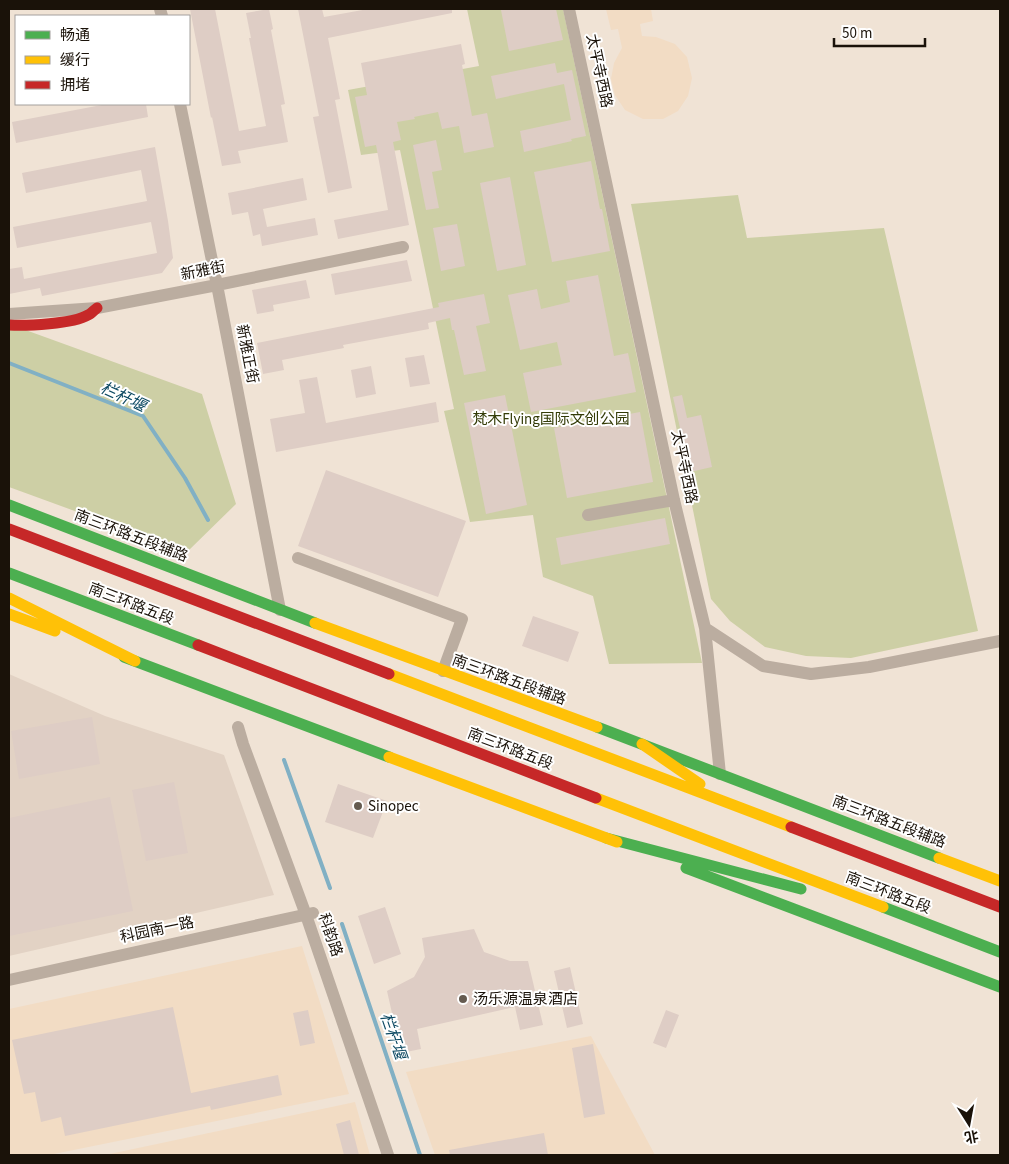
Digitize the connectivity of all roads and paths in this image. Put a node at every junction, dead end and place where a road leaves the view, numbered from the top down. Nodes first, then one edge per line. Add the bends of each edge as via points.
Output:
1 (569, 9) edge
2 (180, 105) edge
3 (403, 247) dead end
4 (217, 285) junction
5 (97, 308) junction
6 (9, 314) edge
7 (9, 325) edge
8 (674, 500) junction
9 (9, 505) edge
10 (588, 515) dead end
11 (9, 529) edge
12 (298, 558) dead end
13 (9, 573) edge
14 (9, 598) edge
15 (280, 610) junction
16 (9, 614) edge
17 (705, 628) junction
18 (1000, 641) edge
19 (135, 661) junction
20 (443, 671) junction
21 (238, 727) dead end
22 (642, 744) junction
23 (720, 774) junction
24 (730, 804) junction
25 (606, 838) junction
26 (1000, 881) edge
27 (1000, 907) edge
28 (310, 914) junction
29 (916, 920) junction
30 (1000, 952) edge
31 (9, 980) edge
32 (1000, 987) edge
33 (388, 1155) edge

1 - 8 street, 太平寺西路
2 - 4 street, 新雅正街
3 - 4 street, 新雅街
4 - 5 street, 新雅街
4 - 15 street, 新雅正街
5 - 6 street, 新雅街
5 - 7 main road via 87,316 73,320
8 - 10 street
8 - 17 street, 太平寺西路
9 - 15 main road, 南三环路五段辅路
11 - 24 main road, 南三环路五段
12 - 20 street via 462,619
13 - 29 main road, 南三环路五段
14 - 19 main road
15 - 20 main road, 南三环路五段辅路
16 - 19 main road
17 - 18 street via 763,666 811,674 869,667
17 - 23 street, 太平寺西路
19 - 25 main road
20 - 22 main road, 南三环路五段辅路
21 - 28 street, 科韵路
22 - 23 main road, 南三环路五段辅路
22 - 24 main road
23 - 26 main road, 南三环路五段辅路
24 - 27 main road, 南三环路五段
25 - 29 main road
25 - 32 main road
28 - 31 street, 科园南一路
28 - 33 street, 科韵路
29 - 30 main road, 南三环路五段

